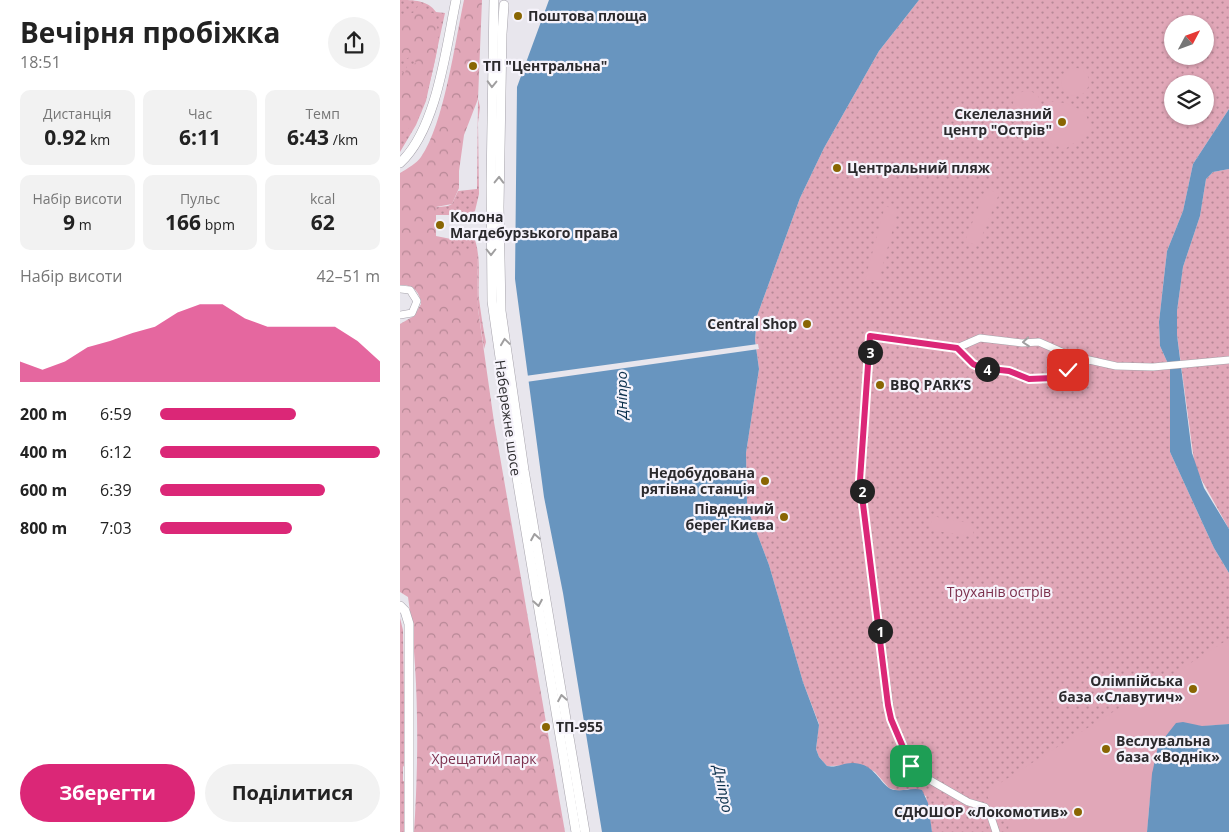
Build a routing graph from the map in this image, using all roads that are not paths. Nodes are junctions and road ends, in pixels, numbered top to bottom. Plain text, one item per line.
1 (456, 0) edge
2 (494, 0) edge
3 (504, 5) dead end
4 (400, 164) edge
5 (400, 289) edge
6 (400, 315) edge
7 (957, 348) junction
8 (1229, 360) edge
9 (1088, 361) junction
10 (400, 606) edge
11 (409, 832) edge
12 (576, 832) edge
13 (585, 832) edge
14 (996, 832) edge

1 - 4 main road
2 -> 12 main road, Набережне шосе
13 -> 3 main road, Набережне шосе
5 - 6 street
9 -> 7 street
7 - 9 street
7 - 14 street
8 - 9 street
10 - 11 main road

